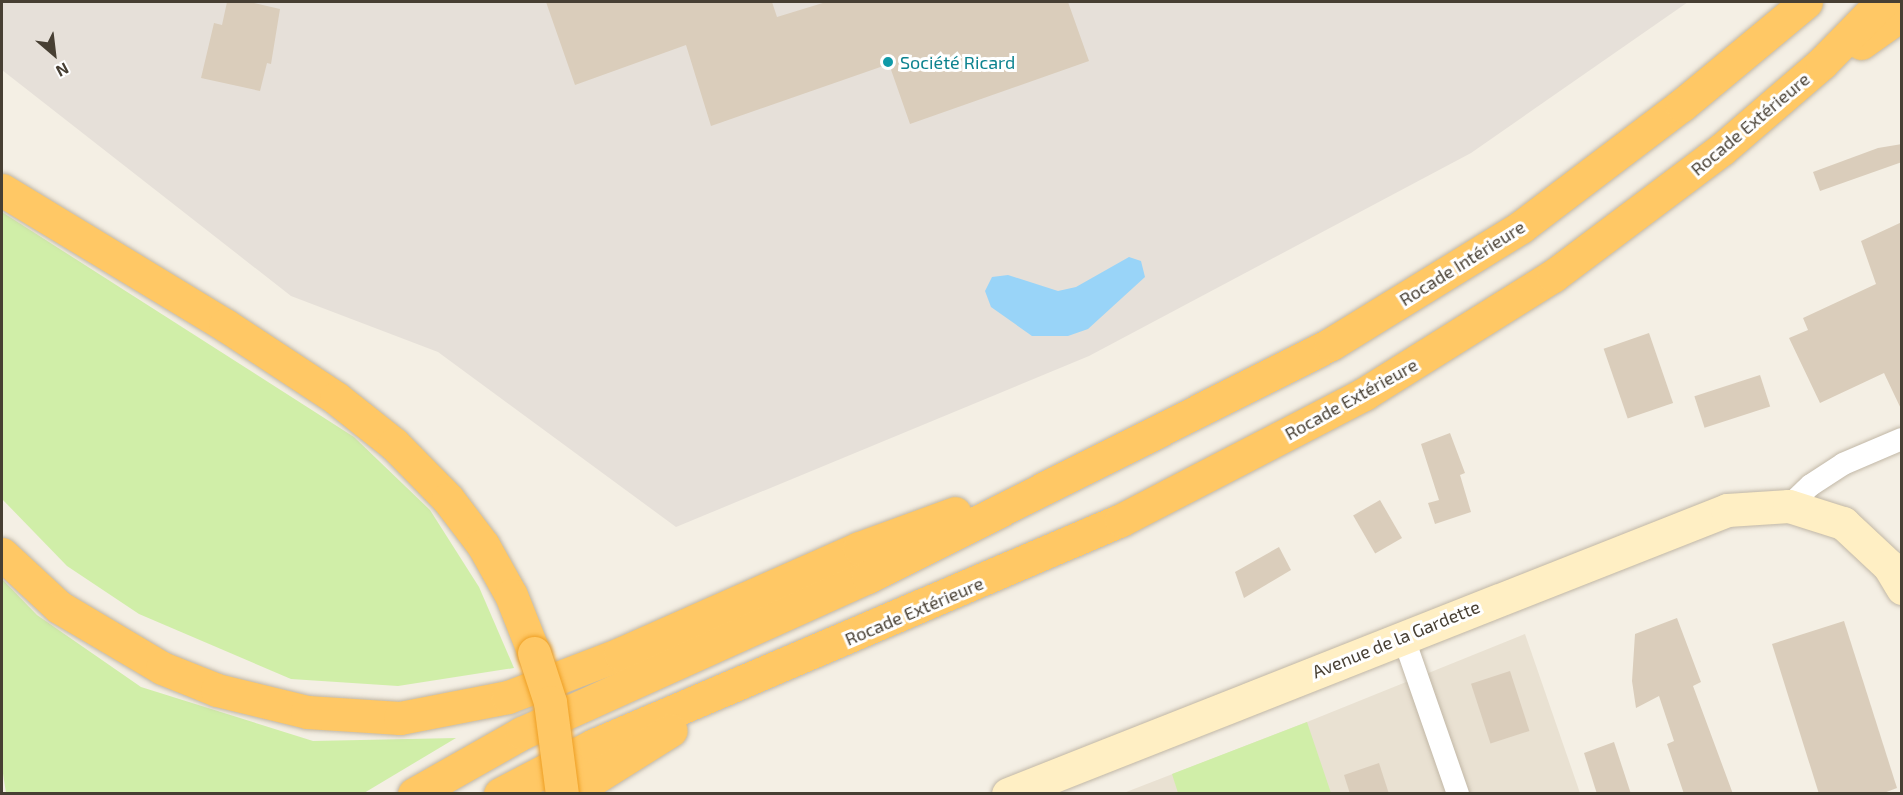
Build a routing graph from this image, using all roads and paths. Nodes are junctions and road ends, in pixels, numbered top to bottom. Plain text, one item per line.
1 (1795, 8) edge
2 (1890, 10) edge
3 (2, 190) edge
4 (1902, 439) edge
5 (1081, 467) junction
6 (1789, 506) junction
7 (2, 554) edge
8 (1902, 588) edge
9 (1403, 636) junction
10 (748, 681) junction
11 (414, 794) edge
12 (500, 794) edge
13 (562, 794) edge
14 (570, 794) edge
15 (1008, 794) edge
16 (1458, 794) edge

1 - 5 highway, Rocade Intérieure
2 - 10 highway, Rocade Extérieure
3 - 13 highway, bridge
4 - 6 street
5 - 7 highway
5 - 11 highway
6 - 8 main road, Avenue de la Gardette
6 - 9 main road, Avenue de la Gardette
9 - 15 main road, Avenue de la Gardette
9 - 16 street
10 - 12 highway
10 - 14 highway

